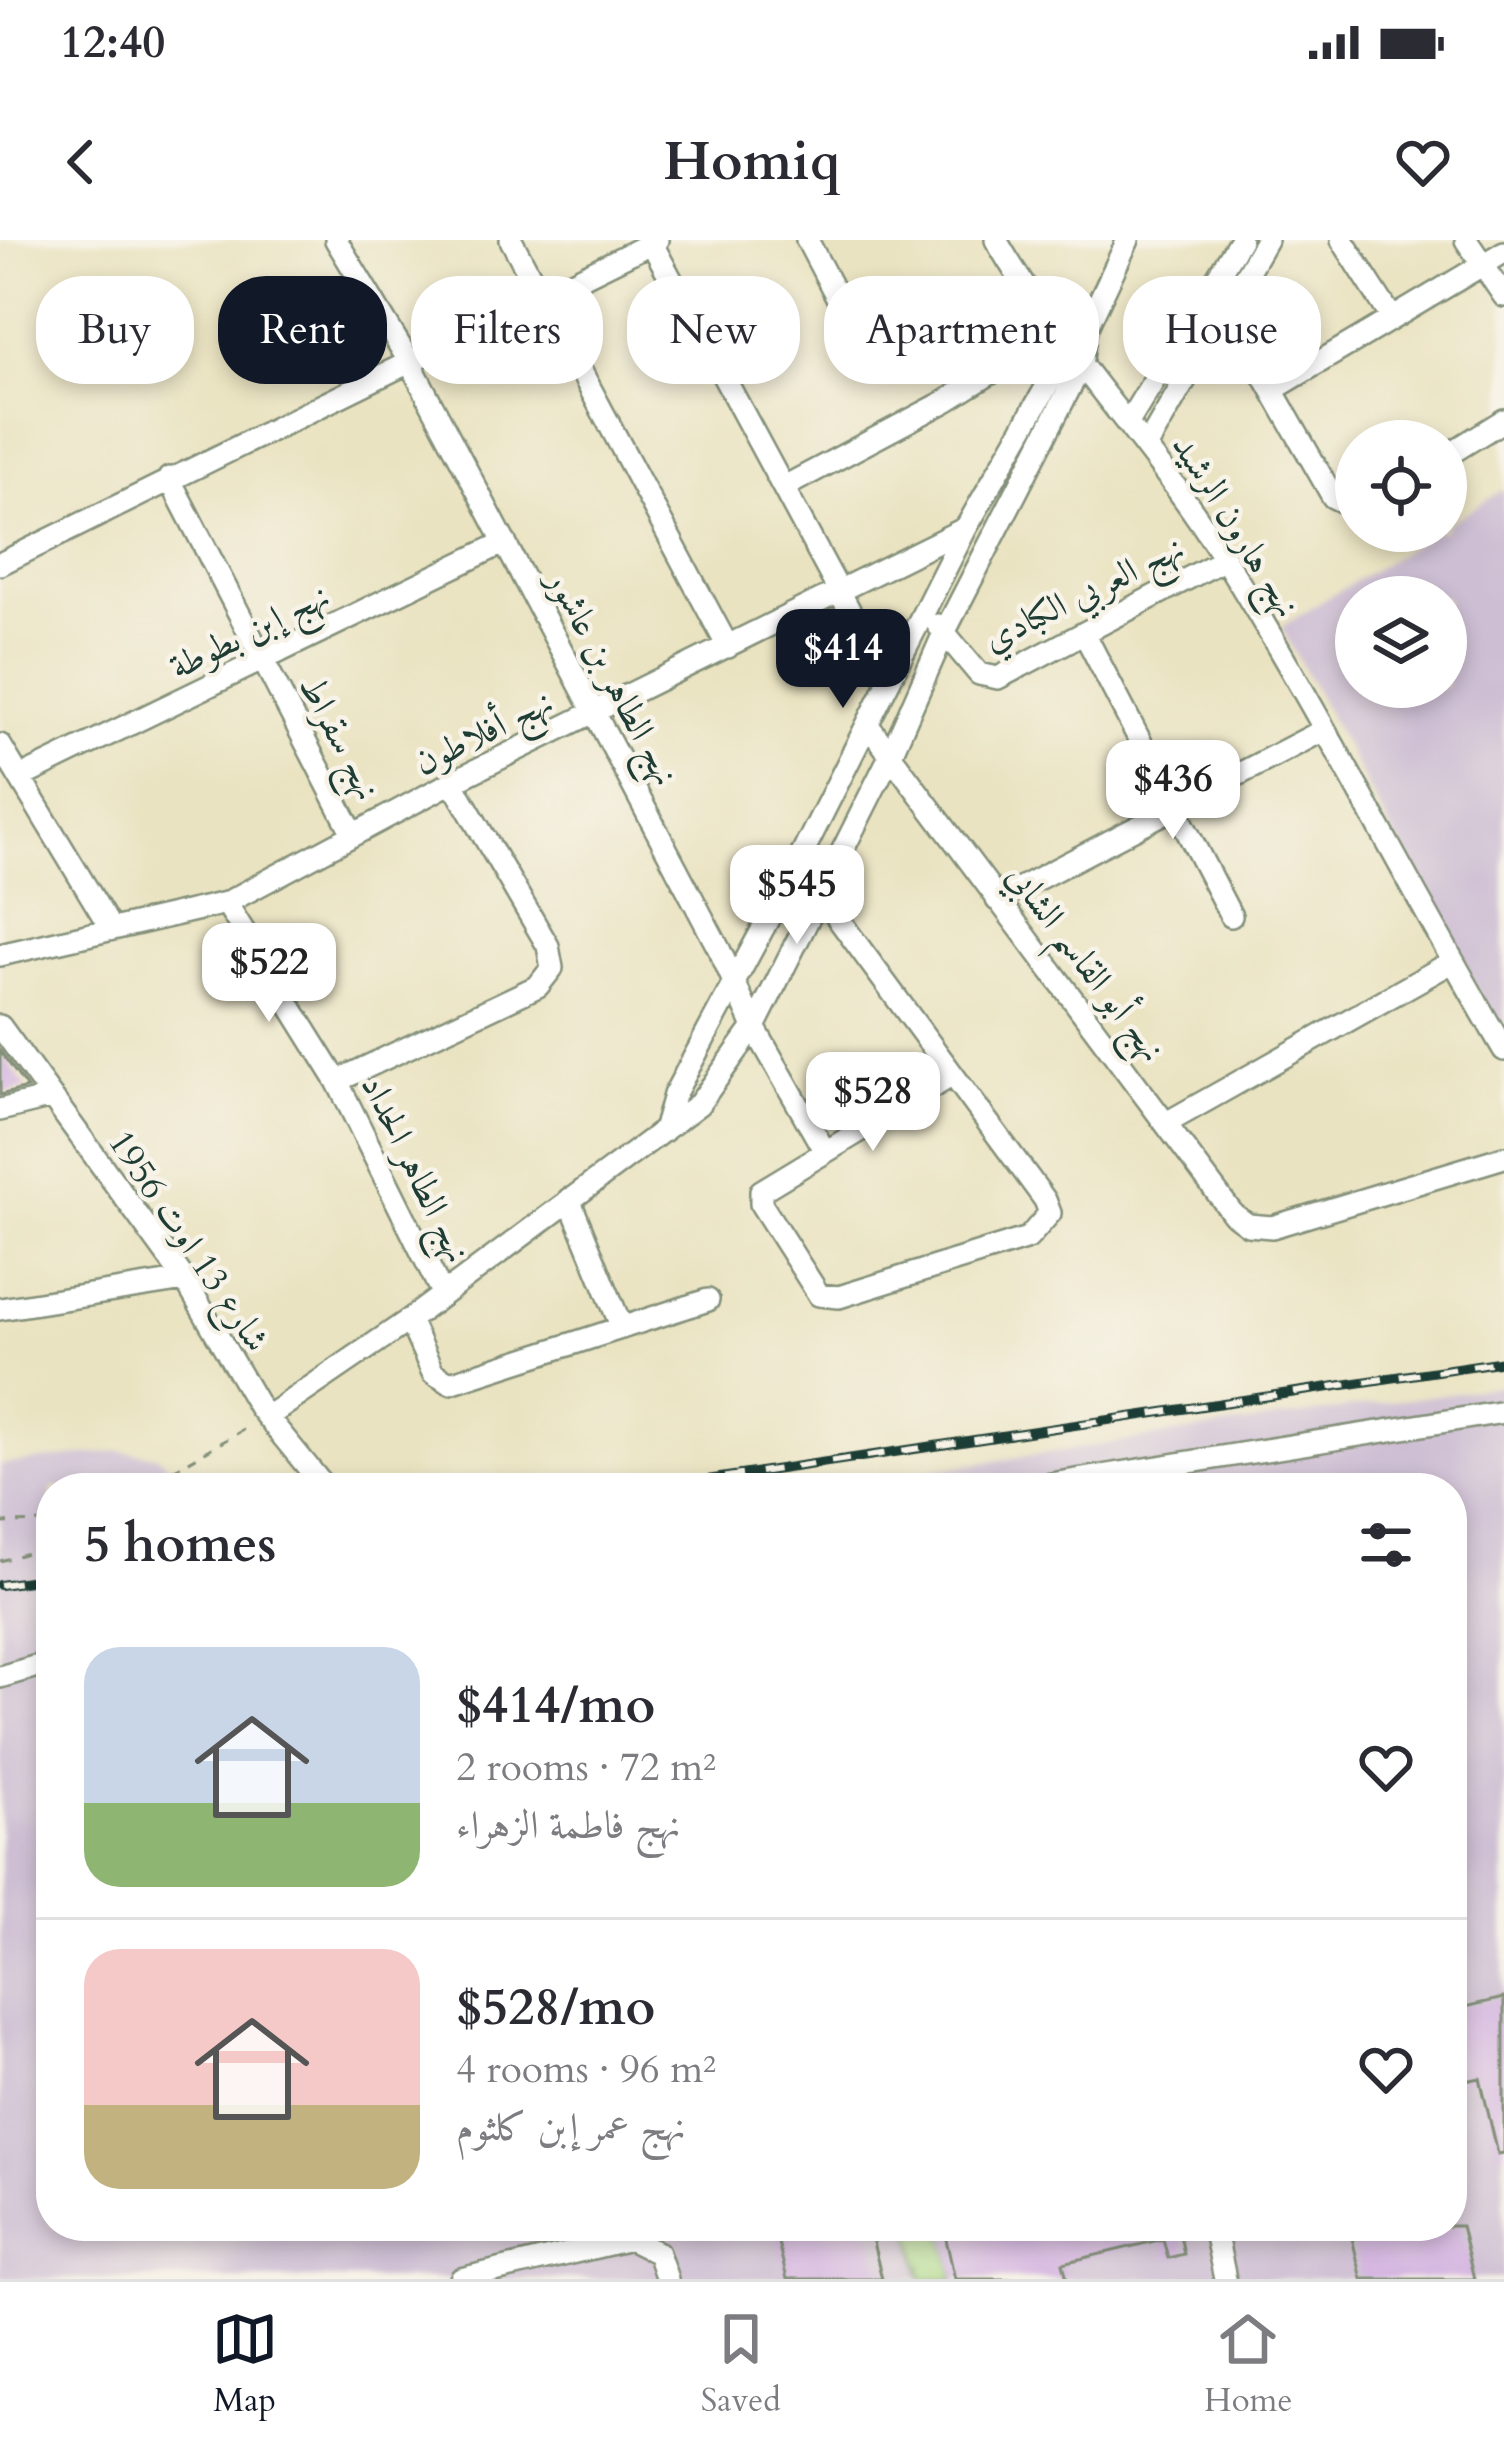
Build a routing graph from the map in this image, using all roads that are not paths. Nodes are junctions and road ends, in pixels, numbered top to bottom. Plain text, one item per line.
1 (336, 240) edge
2 (511, 240) edge
3 (807, 240) edge
4 (996, 240) edge
5 (1128, 240) edge
6 (1240, 240) edge
7 (1266, 240) edge
8 (1342, 240) edge
9 (1466, 240) edge
10 (653, 241) edge
11 (1504, 252) edge
12 (1483, 265) junction
13 (530, 276) edge
14 (586, 276) edge
15 (826, 276) edge
16 (1019, 276) edge
17 (1216, 276) edge
18 (1244, 276) edge
19 (1504, 296) edge
20 (1099, 301) edge
21 (1392, 318) junction
22 (410, 361) junction
23 (587, 384) edge
24 (978, 384) edge
25 (1039, 384) edge
26 (1072, 384) edge
27 (1097, 384) edge
28 (1152, 384) edge
29 (1181, 384) edge
30 (1271, 384) edge
31 (1274, 389) junction
32 (1504, 420) edge
33 (1130, 421) junction
34 (1467, 443) edge
35 (1148, 444) junction
36 (169, 478) junction
37 (784, 487) junction
38 (1335, 498) edge
39 (966, 528) junction
40 (505, 542) junction
41 (1225, 559) junction
42 (0, 564) edge
43 (838, 592) junction
44 (926, 610) junction
45 (944, 633) junction
46 (1084, 633) junction
47 (728, 647) junction
48 (265, 660) junction
49 (889, 682) junction
50 (596, 713) junction
51 (868, 725) junction
52 (1322, 731) junction
53 (0, 745) edge
54 (891, 754) junction
55 (21, 777) junction
56 (452, 782) junction
57 (1173, 810) junction
58 (353, 834) junction
59 (791, 876) junction
60 (820, 894) junction
61 (998, 900) junction
62 (226, 903) junction
63 (777, 904) junction
64 (1231, 916) dead end
65 (834, 920) junction
66 (807, 921) junction
67 (110, 927) junction
68 (0, 955) edge
69 (1453, 962) junction
70 (734, 987) junction
71 (0, 1027) edge
72 (754, 1028) junction
73 (1504, 1050) edge
74 (951, 1076) junction
75 (337, 1081) junction
76 (52, 1096) junction
77 (0, 1110) edge
78 (1168, 1122) junction
79 (664, 1131) junction
80 (824, 1150) junction
81 (1504, 1157) edge
82 (569, 1198) junction
83 (185, 1280) junction
84 (442, 1293) junction
85 (708, 1300) dead end
86 (0, 1309) edge
87 (409, 1320) junction
88 (622, 1328) junction
89 (1504, 1412) edge
90 (270, 1415) junction
91 (314, 1473) edge
92 (1132, 1473) edge
93 (36, 1667) edge
94 (0, 1677) edge
95 (626, 2241) edge
96 (632, 2241) edge
97 (1217, 2241) edge
98 (460, 2279) edge
99 (668, 2279) edge
100 (1225, 2279) edge

1 - 22 street, نهج الطاهر بن عاشور
2 - 13 street
3 - 15 street
4 - 16 street, نهج هارون الرشيد
5 - 20 street
6 - 17 street
7 - 18 street
8 - 21 street
9 - 12 street
10 - 14 street
10 - 37 street
11 - 12 street
12 - 19 street
12 - 21 street
21 - 31 street
22 - 36 street
22 - 40 street, نهج الطاهر بن عاشور
23 - 47 street
24 - 37 street
25 - 39 street
26 - 45 street
27 - 33 street, نهج هارون الرشيد
28 - 33 street
29 - 35 street
30 - 31 street
31 - 38 street
32 - 34 street
33 - 35 street, نهج هارون الرشيد
35 - 41 street, نهج هارون الرشيد
36 - 42 street
36 - 48 street, نهج سقراط
37 - 43 street
39 - 43 street, نهج أفلاطون
39 - 44 street
40 - 48 street, نهج إبن بطوطة
40 - 50 street, نهج الطاهر بن عاشور
41 - 46 street, نهج العربي الكبادي
41 - 52 street, نهج هارون الرشيد
43 - 47 street, نهج أفلاطون
43 - 49 street
44 - 45 street, نهج العربي الكبادي
44 - 49 street
45 - 46 street, نهج العربي الكبادي
45 - 54 street
46 - 57 street
47 - 50 street, نهج أفلاطون
48 - 55 street, نهج إبن بطوطة
48 - 58 street, نهج سقراط
49 - 51 street
50 - 56 street, نهج أفلاطون
50 - 70 street, نهج الطاهر بن عاشور
51 - 54 street, نهج أبو القاسم الشابي
51 - 59 street
52 - 57 street
52 - 69 street, نهج هارون الرشيد
53 - 55 street
54 - 60 street
54 - 61 street, نهج أبو القاسم الشابي
55 - 67 street
56 - 58 street, نهج أفلاطون
56 - 75 street
57 - 61 street
57 - 64 street
58 - 62 street, نهج أفلاطون
59 - 60 street
59 - 63 street
60 - 65 street
60 - 66 street
61 - 78 street, نهج أبو القاسم الشابي
62 - 67 street
62 - 75 street, نهج الطاهر الحداد
63 - 66 street
63 - 70 street
65 - 66 street
65 - 74 street
66 - 72 street
67 - 68 street
69 - 73 street, نهج هارون الرشيد
69 - 78 street
70 - 72 street, نهج الطاهر بن عاشور
70 - 79 street
71 - 76 street, شارع 13 اوت 1956
72 - 79 street
72 - 80 street, نهج الطاهر بن عاشور
74 - 80 street
74 - 80 street
75 - 84 street, نهج الطاهر الحداد
76 - 77 street
76 - 83 street, شارع 13 اوت 1956
78 - 81 street, نهج أبو القاسم الشابي
79 - 82 street
82 - 84 street
82 - 88 street
83 - 86 street
83 - 90 street, شارع 13 اوت 1956
84 - 87 street
85 - 88 street
87 - 88 street
87 - 90 street
89 - 92 street
90 - 91 street, شارع 13 اوت 1956
93 - 94 street
95 - 98 street
96 - 99 street
97 - 100 street

